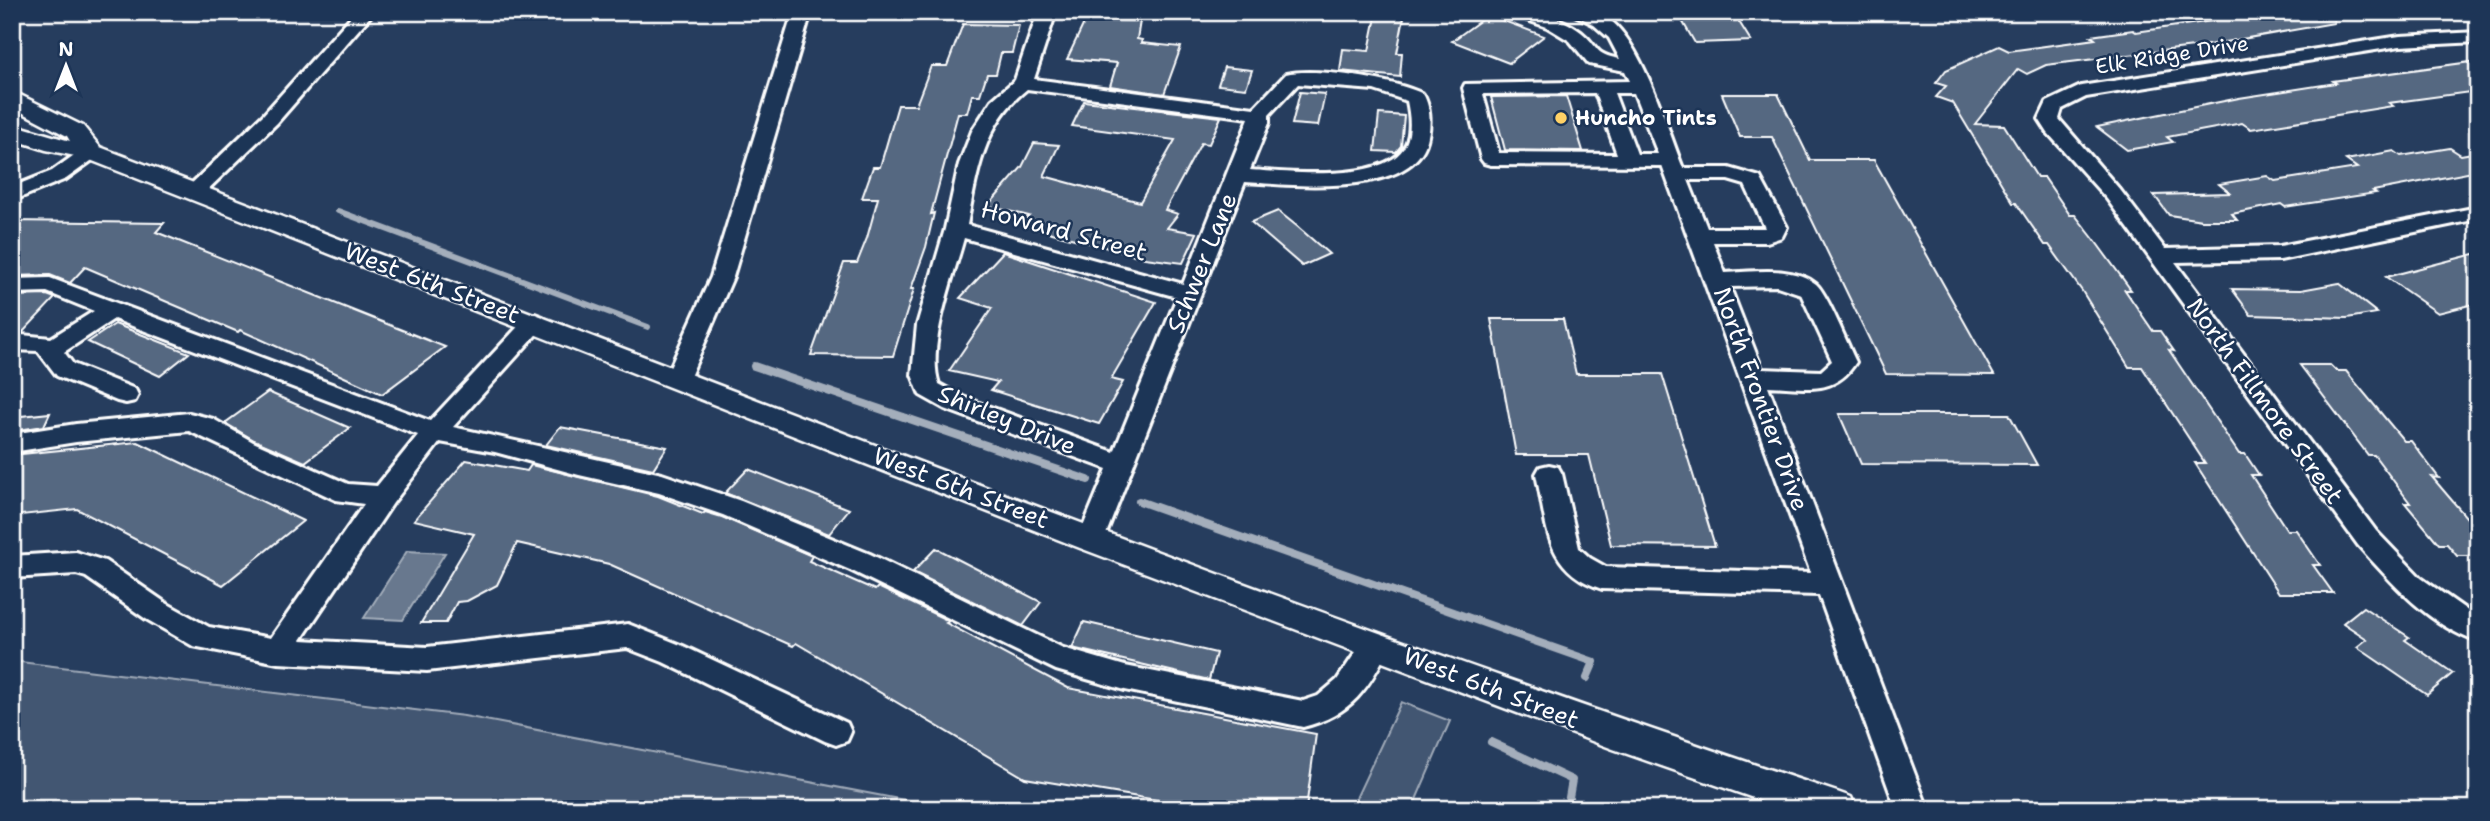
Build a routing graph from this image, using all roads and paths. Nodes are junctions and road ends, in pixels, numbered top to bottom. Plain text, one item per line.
1 (365, 12) edge
2 (802, 12) edge
3 (1047, 12) edge
4 (1522, 12) edge
5 (1578, 12) edge
6 (2478, 37) edge
7 (1637, 77) junction
8 (1023, 83) junction
9 (1602, 87) junction
10 (12, 98) edge
11 (1259, 114) junction
12 (12, 131) edge
13 (2073, 150) joint
14 (91, 152) junction
15 (1629, 160) junction
16 (1673, 167) junction
17 (1237, 176) junction
18 (12, 181) edge
19 (194, 192) junction
20 (12, 195) edge
21 (2478, 213) edge
22 (956, 229) junction
23 (1699, 235) junction
24 (2158, 256) junction
25 (1717, 280) junction
26 (12, 286) edge
27 (1189, 293) junction
28 (113, 310) junction
29 (536, 322) junction
30 (12, 342) edge
31 (50, 349) junction
32 (1753, 377) junction
33 (677, 379) junction
34 (126, 395) dead end
35 (434, 432) junction
36 (12, 443) edge
37 (1121, 464) junction
38 (1549, 474) dead end
39 (384, 496) junction
40 (1091, 539) junction
41 (12, 567) edge
42 (1829, 583) junction
43 (2478, 630) edge
44 (1377, 645) junction
45 (278, 651) junction
46 (836, 732) dead end
47 (1837, 809) edge
48 (1912, 809) edge

1 - 19 street
2 - 33 street
3 - 8 street, Howard Street
4 - 7 street
5 - 7 street, North Frontier Drive
6 - 13 street, Elk Ridge Drive
7 - 9 street
7 - 16 street, North Frontier Drive
8 - 11 street
8 - 22 street, Howard Street
9 - 15 street
9 - 15 street
10 - 14 main road, West 6th Street
11 - 17 street
11 - 17 street, Schwer Lane
12 - 14 main road, West 6th Street
13 - 24 street, North Fillmore Street
14 - 18 street
14 - 19 main road, West 6th Street
14 - 20 street
15 - 16 street
16 - 23 street, North Frontier Drive
16 - 23 street
17 - 27 street, Schwer Lane
19 - 29 main road, West 6th Street
21 - 24 street
22 - 27 street, Howard Street
22 - 37 street, Shirley Drive
23 - 25 street, North Frontier Drive
24 - 43 street, North Fillmore Street
25 - 32 street, North Frontier Drive
25 - 32 street
26 - 28 street
27 - 37 street, Schwer Lane
28 - 31 street
28 - 35 street
29 - 33 main road, West 6th Street
29 - 35 street
30 - 31 street
31 - 34 street
32 - 42 street, North Frontier Drive
33 - 40 main road, West 6th Street
35 - 39 street
35 - 44 street
36 - 39 street
37 - 40 street, Schwer Lane
38 - 42 street
39 - 45 street
40 - 44 main road, West 6th Street
41 - 45 street
42 - 48 street, North Frontier Drive
44 - 47 main road, West 6th Street
45 - 46 street

